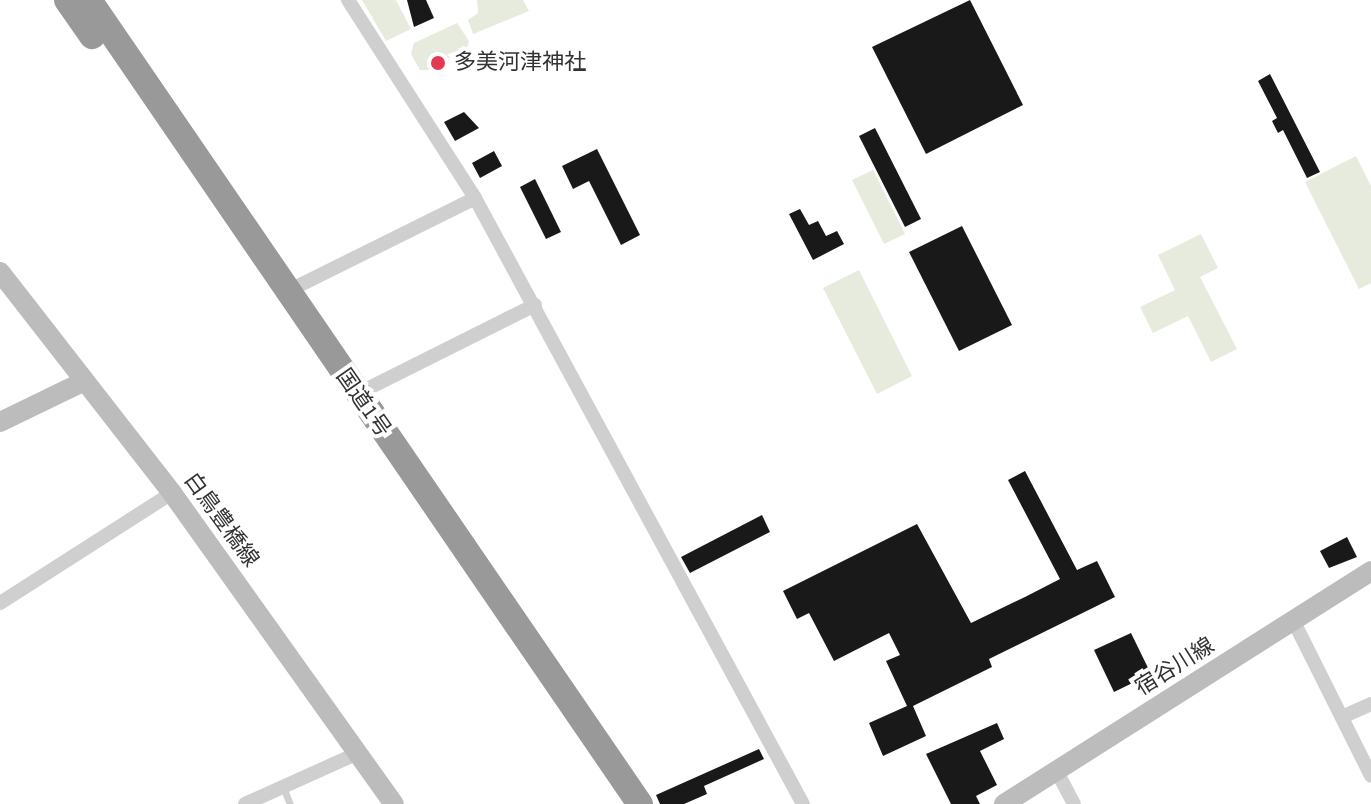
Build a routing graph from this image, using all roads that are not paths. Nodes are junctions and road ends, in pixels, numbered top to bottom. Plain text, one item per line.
1 (67, 0) edge
2 (89, 0) edge
3 (348, 0) edge
4 (475, 198) junction
5 (0, 272) edge
6 (286, 292) junction
7 (535, 305) junction
8 (85, 381) junction
9 (357, 394) junction
10 (0, 422) edge
11 (172, 493) junction
12 (1371, 571) edge
13 (0, 603) edge
14 (1293, 620) junction
15 (1371, 704) edge
16 (1342, 717) junction
17 (360, 752) junction
18 (1056, 770) junction
19 (1371, 776) edge
20 (283, 787) junction
21 (245, 804) edge
22 (290, 804) edge
23 (394, 804) edge
24 (618, 804) edge
25 (640, 804) edge
26 (803, 804) edge
27 (1004, 804) edge
28 (1074, 804) edge

1 - 24 highway, 国道1号
2 - 6 highway, 国道1号
3 - 4 street
4 - 6 street
4 - 7 street
5 - 8 main road, 白鳥豊橋線
6 - 9 highway, 国道1号
7 - 9 street
7 - 26 street
8 - 10 main road
8 - 11 main road, 白鳥豊橋線
9 - 25 highway, 国道1号
11 - 13 street
11 - 17 main road, 白鳥豊橋線
12 - 14 main road, 宿谷川線
14 - 16 street
14 - 18 main road, 宿谷川線
15 - 16 street
16 - 19 street
17 - 20 street
17 - 23 main road, 白鳥豊橋線
18 - 27 main road, 宿谷川線
18 - 28 street
20 - 21 street
20 - 22 lane

